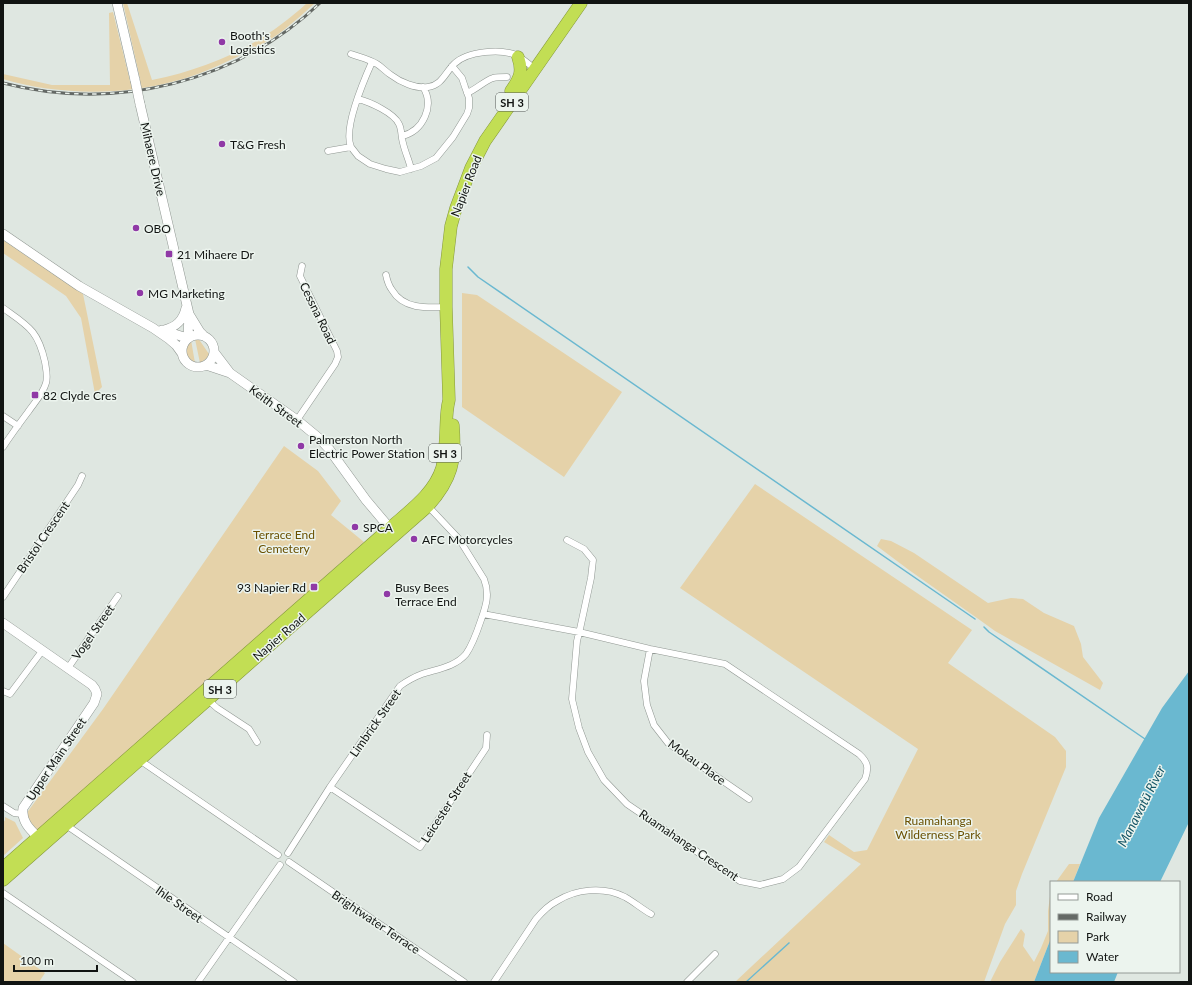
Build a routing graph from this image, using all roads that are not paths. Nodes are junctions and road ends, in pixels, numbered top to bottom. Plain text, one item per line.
1 (117, 3) edge
2 (581, 3) edge
3 (351, 54) dead end
4 (518, 56) junction
5 (372, 62) junction
6 (452, 66) junction
7 (535, 68) junction
8 (507, 77) dead end
9 (423, 87) junction
10 (467, 93) junction
11 (358, 99) junction
12 (402, 136) junction
13 (485, 142) junction
14 (351, 146) junction
15 (328, 151) dead end
16 (411, 169) junction
17 (3, 234) edge
18 (302, 266) dead end
19 (386, 275) dead end
20 (187, 305) junction
21 (446, 307) junction
22 (3, 308) edge
23 (189, 314) junction
24 (153, 328) junction
25 (164, 330) junction
26 (203, 335) junction
27 (188, 338) junction
28 (181, 352) junction
29 (214, 352) junction
30 (206, 365) junction
31 (230, 373) junction
32 (3, 416) edge
33 (297, 420) junction
34 (18, 426) junction
35 (3, 448) edge
36 (82, 476) dead end
37 (425, 503) junction
38 (393, 531) junction
39 (567, 540) dead end
40 (118, 596) dead end
41 (3, 597) edge
42 (483, 614) junction
43 (3, 623) edge
44 (579, 632) junction
45 (650, 649) junction
46 (42, 651) junction
47 (252, 655) junction
48 (68, 668) junction
49 (3, 691) edge
50 (98, 694) joint
51 (208, 700) junction
52 (487, 735) dead end
53 (257, 742) dead end
54 (136, 757) junction
55 (330, 787) junction
56 (748, 799) dead end
57 (3, 806) edge
58 (22, 814) junction
59 (66, 825) junction
60 (41, 840) junction
61 (288, 853) junction
62 (278, 855) junction
63 (289, 862) junction
64 (280, 865) junction
65 (3, 868) edge
66 (3, 880) edge
67 (3, 893) edge
68 (651, 914) dead end
69 (229, 938) junction
70 (715, 954) dead end
71 (133, 982) edge
72 (198, 982) edge
73 (294, 982) edge
74 (464, 982) edge
75 (494, 982) edge
76 (687, 982) edge

1 - 20 main road, Mihaere Drive, bridge
2 - 7 highway, Napier Road / SH 3
3 - 5 street
4 - 6 street
4 - 7 street
4 - 13 highway
5 - 9 street
5 - 11 street
6 - 9 street
6 - 10 street
7 - 13 highway, Napier Road / SH 3
8 - 10 street
9 - 12 street
10 - 16 street
11 - 12 street
11 - 14 street
12 - 16 street
13 - 21 highway, Napier Road / SH 3
14 - 15 street
14 - 16 street
17 - 24 main road
18 - 33 street, Cessna Road
19 - 21 street
20 - 23 main road, Mihaere Drive
20 - 25 main road
21 - 37 highway, Napier Road / SH 3
22 - 34 street
23 - 26 main road, Mihaere Drive
23 - 27 main road, Mihaere Drive
24 - 25 main road
24 - 28 main road
25 - 27 main road
26 - 27 main road
26 - 29 main road
27 - 28 main road
28 - 30 main road
29 - 30 main road
29 - 31 main road, Keith Street
30 - 31 main road, Keith Street
31 - 33 main road, Keith Street
32 - 34 street
33 - 38 main road, Keith Street
34 - 35 street
36 - 41 street, Bristol Crescent
37 - 38 highway, Napier Road / SH 3
37 - 42 street, Limbrick Street
38 - 47 highway, Napier Road / SH 3
39 - 44 street
40 - 48 street, Vogel Street
42 - 44 street, Ruamahanga Crescent
42 - 55 street, Limbrick Street
43 - 46 main road, Vogel Street
44 - 45 street, Ruamahanga Crescent
44 - 45 street, Ruamahanga Crescent
45 - 56 street, Mokau Place
46 - 48 main road, Vogel Street
46 - 49 street
47 - 51 highway, Napier Road / SH 3
47 - 54 highway, Napier Road / SH 3
48 - 50 main road, Vogel Street
50 - 58 main road, Upper Main Street
51 - 53 street
51 - 54 highway, Napier Road / SH 3
52 - 55 street, Leicester Street
54 - 59 highway, Napier Road / SH 3
54 - 60 highway, Napier Road / SH 3
54 - 62 street
55 - 61 street, Limbrick Street
57 - 58 street
58 - 60 main road, Upper Main Street
59 - 60 highway, Napier Road / SH 3
59 - 69 street, Ihle Street
60 - 65 highway, SH 3
60 - 66 highway, SH 3
61 - 62 street
61 - 63 street
62 - 64 street
63 - 64 street
63 - 74 street, Brightwater Terrace
64 - 69 street
67 - 71 street
68 - 75 street
69 - 72 street
69 - 73 street, Ihle Street
70 - 76 street

